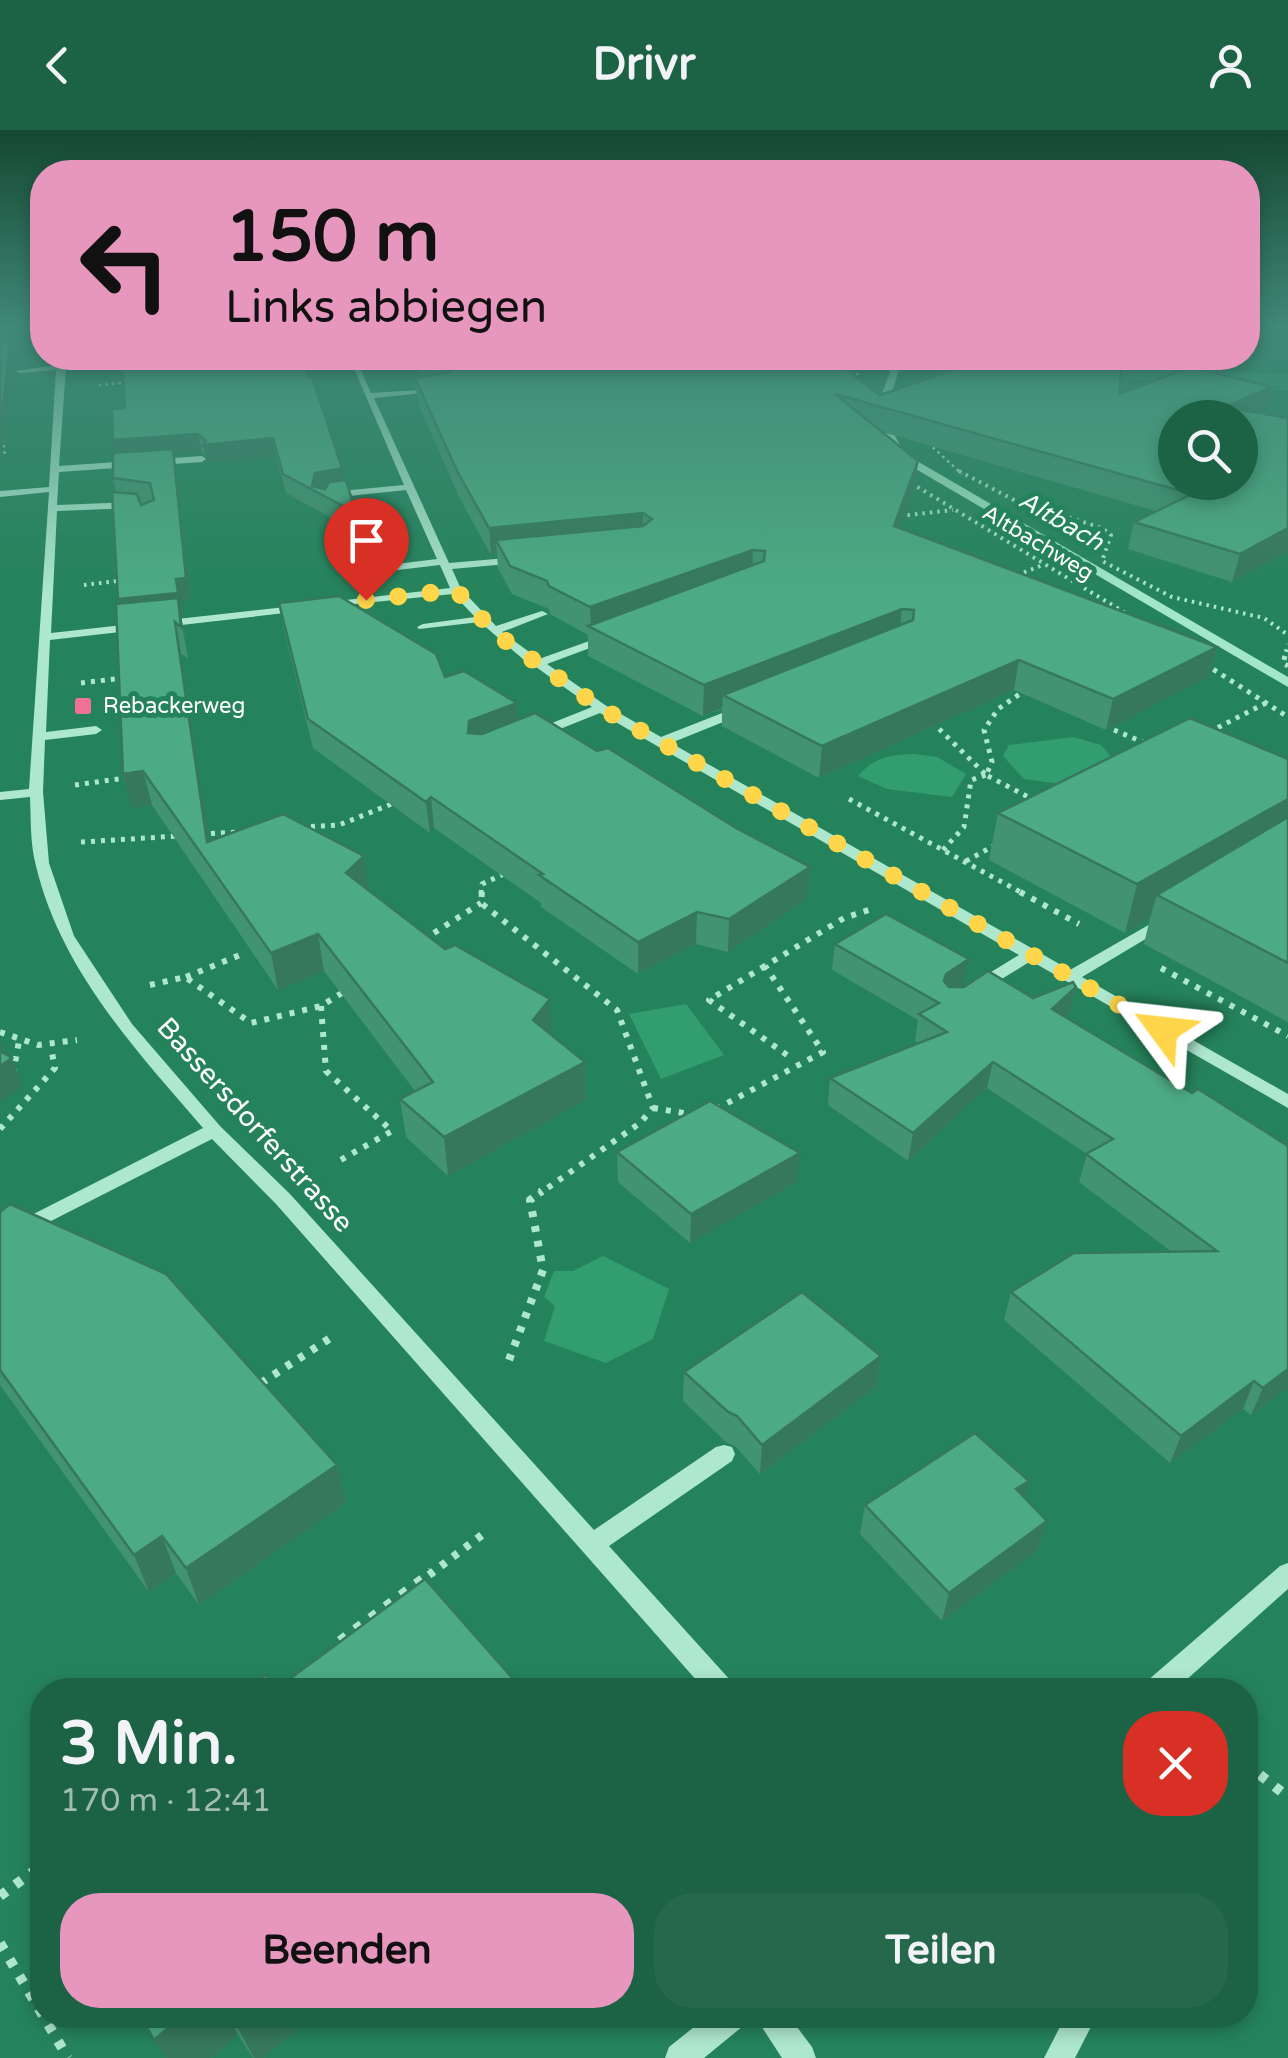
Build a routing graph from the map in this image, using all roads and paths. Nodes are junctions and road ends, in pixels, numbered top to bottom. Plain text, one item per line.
1 (58, 417) edge
2 (378, 417) edge
3 (2, 430) edge
4 (924, 438) edge
5 (182, 447) edge
6 (4, 456) dead end
7 (202, 459) edge
8 (56, 465) junction
9 (911, 482) edge
10 (409, 488) junction
11 (55, 490) junction
12 (0, 494) edge
13 (323, 503) edge
14 (54, 508) junction
15 (150, 508) edge
16 (954, 510) junction
17 (900, 516) edge
18 (524, 559) edge
19 (442, 564) junction
20 (1042, 565) junction
21 (346, 566) dead end
22 (1009, 578) edge
23 (117, 582) edge
24 (88, 584) dead end
25 (456, 590) junction
26 (155, 605) edge
27 (542, 614) edge
28 (481, 618) junction
29 (1138, 621) edge
30 (156, 625) junction
31 (423, 627) dead end
32 (494, 631) junction
33 (621, 633) edge
34 (1288, 635) edge
35 (46, 638) junction
36 (1288, 644) edge
37 (1202, 662) edge
38 (535, 664) junction
39 (1288, 666) edge
40 (123, 678) edge
41 (75, 683) dead end
42 (1008, 684) edge
43 (1036, 685) edge
44 (1024, 691) junction
45 (761, 702) edge
46 (1266, 703) junction
47 (601, 708) junction
48 (1288, 717) edge
49 (932, 722) edge
50 (96, 730) dead end
51 (1114, 730) edge
52 (1202, 736) edge
53 (40, 737) junction
54 (528, 737) edge
55 (660, 742) junction
56 (1156, 747) edge
57 (986, 775) junction
58 (126, 778) edge
59 (74, 785) dead end
60 (36, 792) junction
61 (0, 796) edge
62 (842, 796) dead end
63 (394, 803) edge
64 (1043, 804) edge
65 (299, 828) edge
66 (239, 832) edge
67 (199, 834) edge
68 (179, 836) edge
69 (1011, 837) edge
70 (80, 842) dead end
71 (944, 850) junction
72 (965, 862) junction
73 (515, 868) edge
74 (480, 903) junction
75 (882, 904) dead end
76 (1186, 908) edge
77 (417, 944) edge
78 (1122, 948) junction
79 (1030, 954) junction
80 (240, 955) edge
81 (765, 966) junction
82 (1070, 977) junction
83 (185, 978) junction
84 (150, 985) dead end
85 (353, 985) edge
86 (966, 994) edge
87 (321, 1006) junction
88 (0, 1032) edge
89 (1288, 1036) edge
90 (76, 1040) dead end
91 (19, 1041) junction
92 (51, 1048) junction
93 (787, 1055) dead end
94 (10, 1076) edge
95 (1288, 1102) edge
96 (652, 1108) junction
97 (0, 1129) edge
98 (214, 1130) junction
99 (337, 1162) dead end
100 (0, 1240) edge
101 (332, 1337) dead end
102 (509, 1360) dead end
103 (261, 1383) edge
104 (724, 1454) dead end
105 (482, 1535) dead end
106 (593, 1544) junction
107 (1288, 1574) edge
108 (323, 1654) edge
109 (711, 1678) edge
110 (1170, 1678) edge
111 (1258, 1773) edge
112 (1288, 1796) edge
113 (30, 1873) edge
114 (0, 1896) edge
115 (0, 1943) edge
116 (30, 1994) edge
117 (50, 2028) edge
118 (716, 2028) edge
119 (779, 2028) edge
120 (1076, 2028) edge
121 (1061, 2057) edge
122 (68, 2058) edge
123 (680, 2058) edge
124 (801, 2058) edge

1 - 8 street, Bassersdorferstrasse
2 - 10 street
3 - 6 path
4 - 34 path
5 - 8 street
7 - 8 street
8 - 11 street, Bassersdorferstrasse
9 - 16 path, Altbachweg
10 - 13 street
10 - 19 street
11 - 12 street
11 - 14 street, Bassersdorferstrasse
14 - 15 street
14 - 35 street, Bassersdorferstrasse
16 - 17 path
16 - 20 path, Altbachweg
18 - 19 street
19 - 21 street
19 - 25 street
20 - 22 path
20 - 29 path, Altbachweg
23 - 24 path
25 - 28 street
25 - 30 street
26 - 30 street
27 - 32 street
28 - 31 street
28 - 32 street
30 - 35 street
32 - 38 street
33 - 38 street
35 - 53 street, Bassersdorferstrasse
36 - 39 path
37 - 46 path
38 - 47 street
40 - 41 path
42 - 44 path
43 - 44 path
44 - 57 path
45 - 55 street
46 - 48 path
46 - 52 path
47 - 54 street
47 - 55 street
49 - 57 path
50 - 53 street
51 - 56 path
53 - 60 street, Bassersdorferstrasse
55 - 79 street
57 - 64 path
57 - 71 path
58 - 59 path
60 - 61 street
60 - 98 street, Bassersdorferstrasse
62 - 71 path
63 - 65 path
66 - 67 path
68 - 70 path
69 - 72 path
71 - 72 path
72 - 78 path
73 - 74 path
74 - 77 path
74 - 96 path
75 - 81 path
76 - 78 street
78 - 82 street
78 - 89 path
79 - 82 street
79 - 86 street
80 - 83 path
81 - 93 path
81 - 96 path
82 - 95 street
83 - 84 path
83 - 87 path
85 - 87 path
87 - 99 path
88 - 91 path
90 - 92 path
91 - 92 path
91 - 94 path
92 - 97 path
96 - 102 path
98 - 100 street
98 - 106 street, Bassersdorferstrasse
101 - 103 path
104 - 106 street
105 - 108 path
106 - 109 street, Bassersdorferstrasse
107 - 110 street
111 - 112 path
113 - 114 path
115 - 116 path
117 - 122 path
118 - 123 street
119 - 124 street
120 - 121 street

